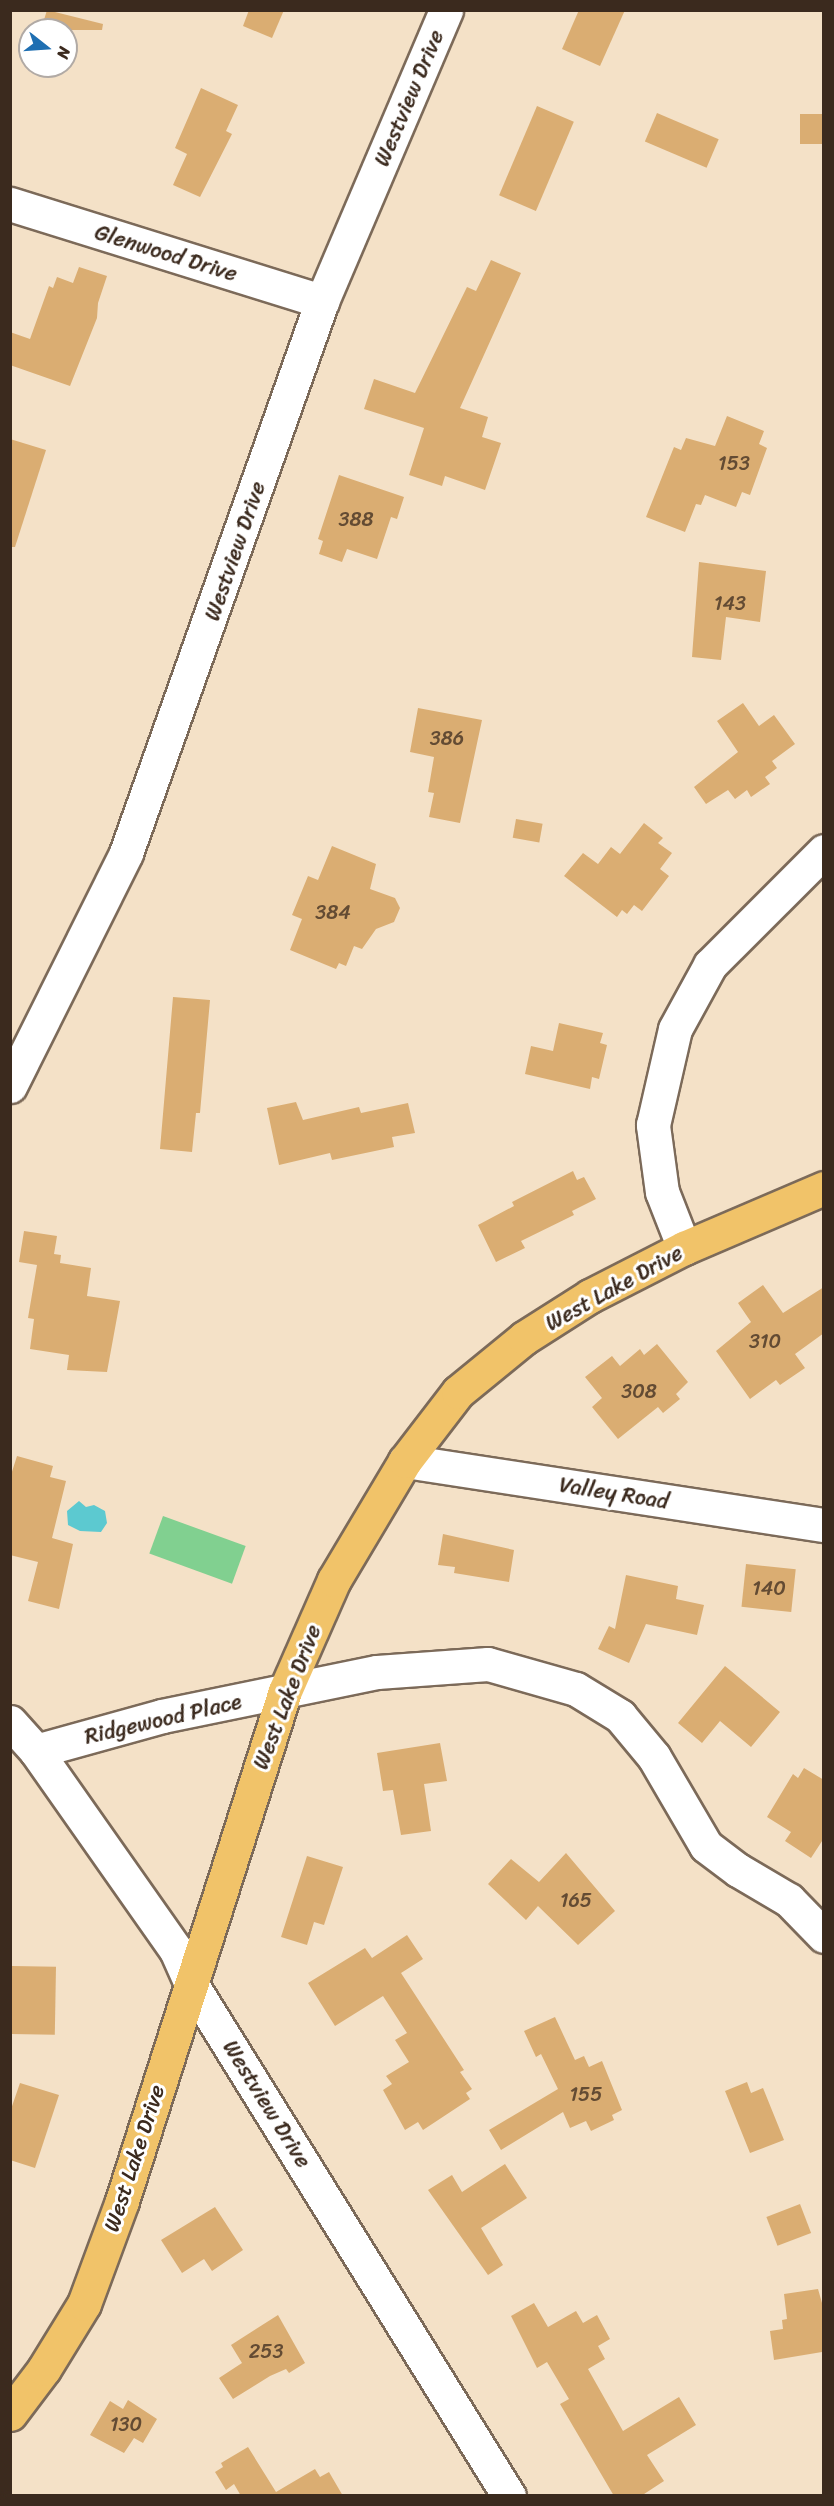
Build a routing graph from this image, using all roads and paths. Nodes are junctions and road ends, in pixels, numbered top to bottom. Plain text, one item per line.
1 (446, 10) edge
2 (10, 204) edge
3 (322, 301) junction
4 (824, 851) edge
5 (10, 1086) edge
6 (824, 1188) edge
7 (684, 1248) junction
8 (405, 1461) junction
9 (824, 1525) edge
10 (285, 1691) junction
11 (10, 1722) edge
12 (36, 1751) junction
13 (824, 1936) edge
14 (190, 1982) junction
15 (10, 2414) edge
16 (509, 2496) edge

1 - 3 street, Westview Drive
2 - 3 street, Glenwood Drive
3 - 5 street, Westview Drive
4 - 7 street
6 - 7 main road, West Lake Drive
7 - 8 main road, West Lake Drive
8 - 9 street, Valley Road
8 - 10 main road, West Lake Drive
10 - 12 street, Ridgewood Place
10 - 13 street, Ridgewood Place
10 - 14 main road, West Lake Drive
11 - 12 street, Westview Drive
12 - 14 street, Westview Drive
14 - 15 main road, West Lake Drive
14 - 16 street, Westview Drive

